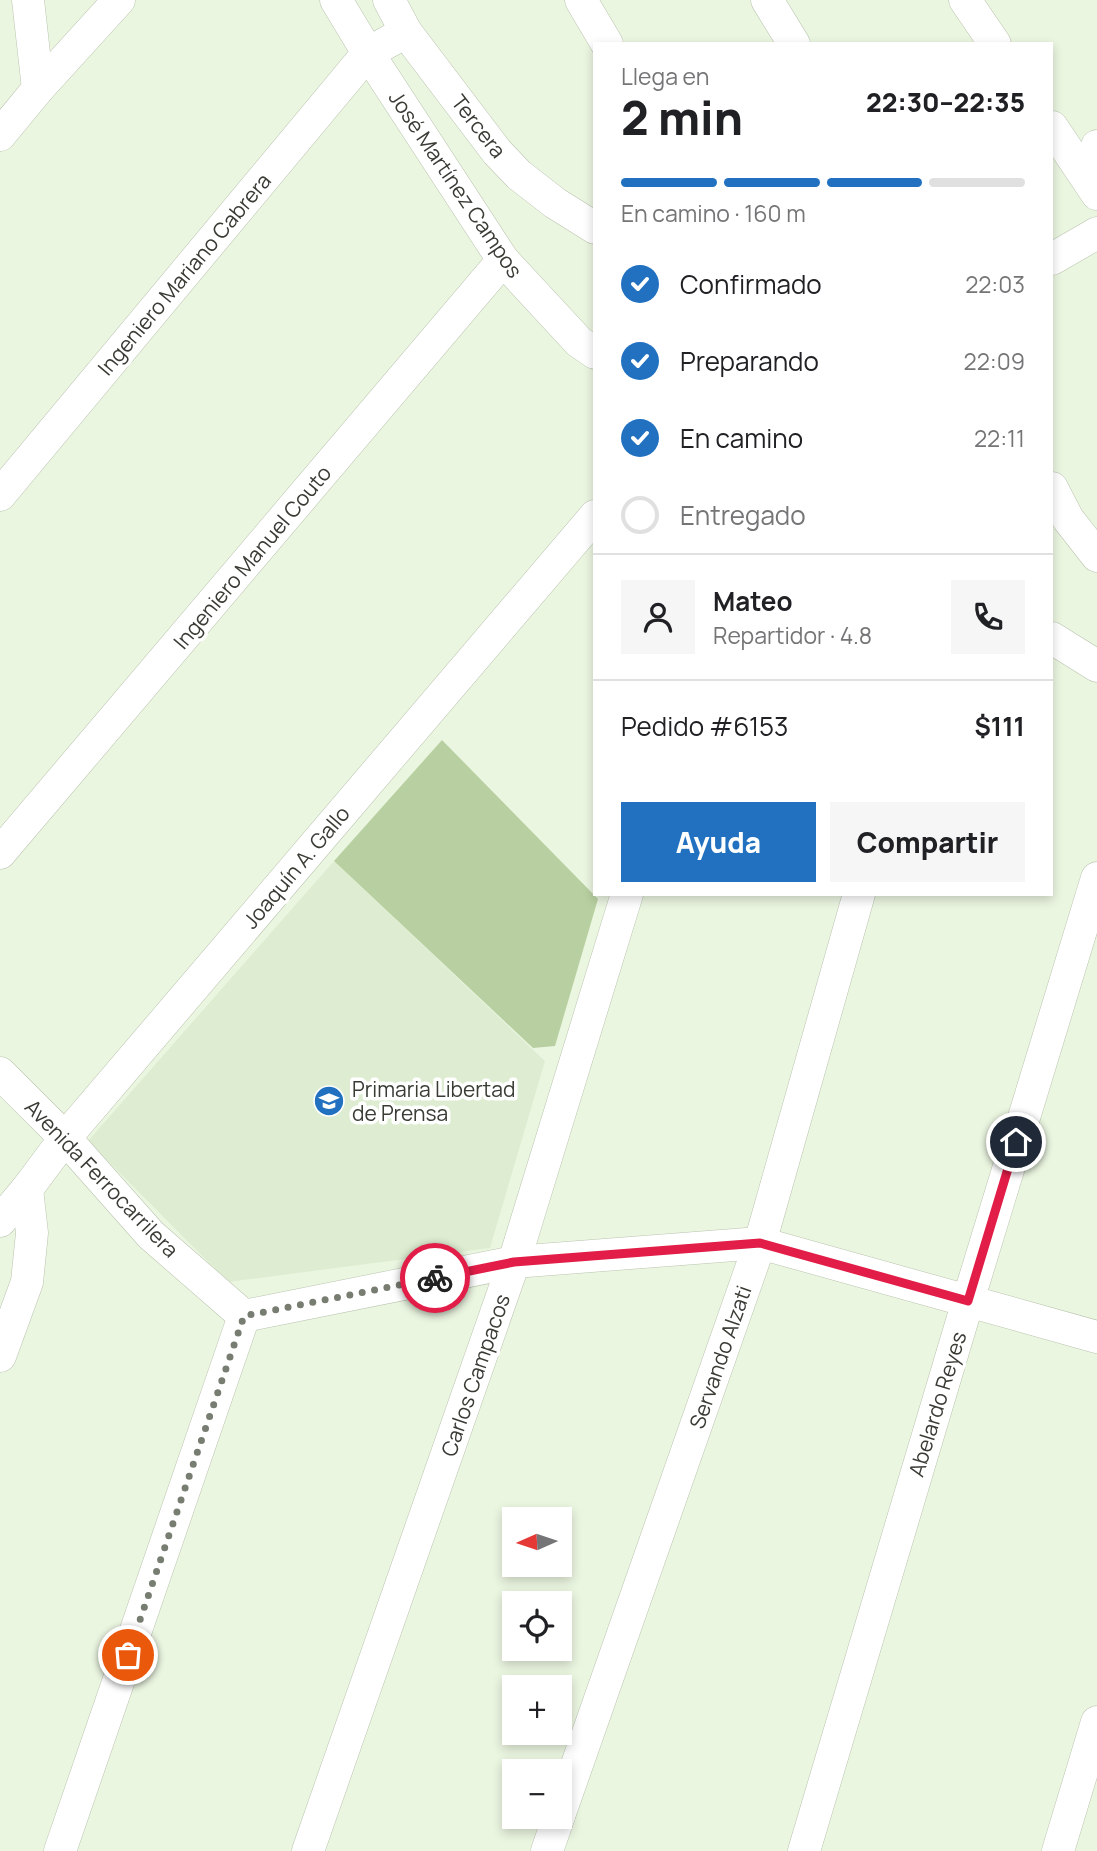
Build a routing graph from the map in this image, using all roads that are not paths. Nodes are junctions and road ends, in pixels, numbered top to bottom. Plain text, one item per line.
1 (29, 0) edge
2 (119, 0) edge
3 (336, 0) edge
4 (389, 0) edge
5 (581, 0) edge
6 (767, 0) edge
7 (965, 0) edge
8 (406, 32) junction
9 (606, 42) edge
10 (793, 42) edge
11 (994, 42) edge
12 (368, 52) junction
13 (38, 89) junction
14 (1053, 128) edge
15 (0, 135) edge
16 (1097, 146) edge
17 (1092, 186) edge
18 (593, 227) edge
19 (1097, 233) edge
20 (1053, 258) edge
21 (503, 260) junction
22 (593, 352) edge
23 (1053, 491) edge
24 (0, 495) edge
25 (1060, 514) edge
26 (593, 518) edge
27 (1097, 556) edge
28 (1053, 639) edge
29 (1097, 666) edge
30 (0, 853) edge
31 (1097, 877) edge
32 (626, 896) edge
33 (858, 896) edge
34 (0, 1073) edge
35 (65, 1139) junction
36 (27, 1189) junction
37 (0, 1221) edge
38 (760, 1243) junction
39 (514, 1262) junction
40 (968, 1301) junction
41 (244, 1316) junction
42 (1097, 1337) edge
43 (0, 1356) edge
44 (1097, 1722) edge
45 (572, 1778) edge
46 (554, 1829) edge
47 (60, 1851) edge
48 (308, 1851) edge
49 (547, 1851) edge
50 (804, 1851) edge
51 (1058, 1851) edge

1 - 13 street
2 - 13 street
3 - 12 street, José Martínez Campos
4 - 8 street, Tercera
5 - 9 street
6 - 10 street
7 - 11 street
8 - 12 street
8 - 18 street, Tercera
12 - 21 street, José Martínez Campos
12 - 24 street, Ingeniero Mariano Cabrera
13 - 15 street
14 - 17 street
16 - 17 street
19 - 20 street
21 - 22 street, José Martínez Campos
21 - 30 street, Ingeniero Manuel Couto
23 - 25 street
25 - 27 street
26 - 35 street, Joaquín A. Gallo
28 - 29 street
31 - 40 street, Abelardo Reyes
32 - 39 street, Carlos Campacos
33 - 38 street, Servando Alzati
34 - 35 street, Avenida Ferrocarrilera
35 - 36 street, Joaquín A. Gallo
35 - 41 street, Avenida Ferrocarrilera
36 - 37 street, Joaquín A. Gallo
36 - 43 street
38 - 39 street
38 - 40 street
38 - 45 street, Servando Alzati
39 - 41 street
39 - 48 street, Carlos Campacos
40 - 42 street
40 - 50 street, Abelardo Reyes
41 - 47 street
44 - 51 street
46 - 49 street, Servando Alzati

